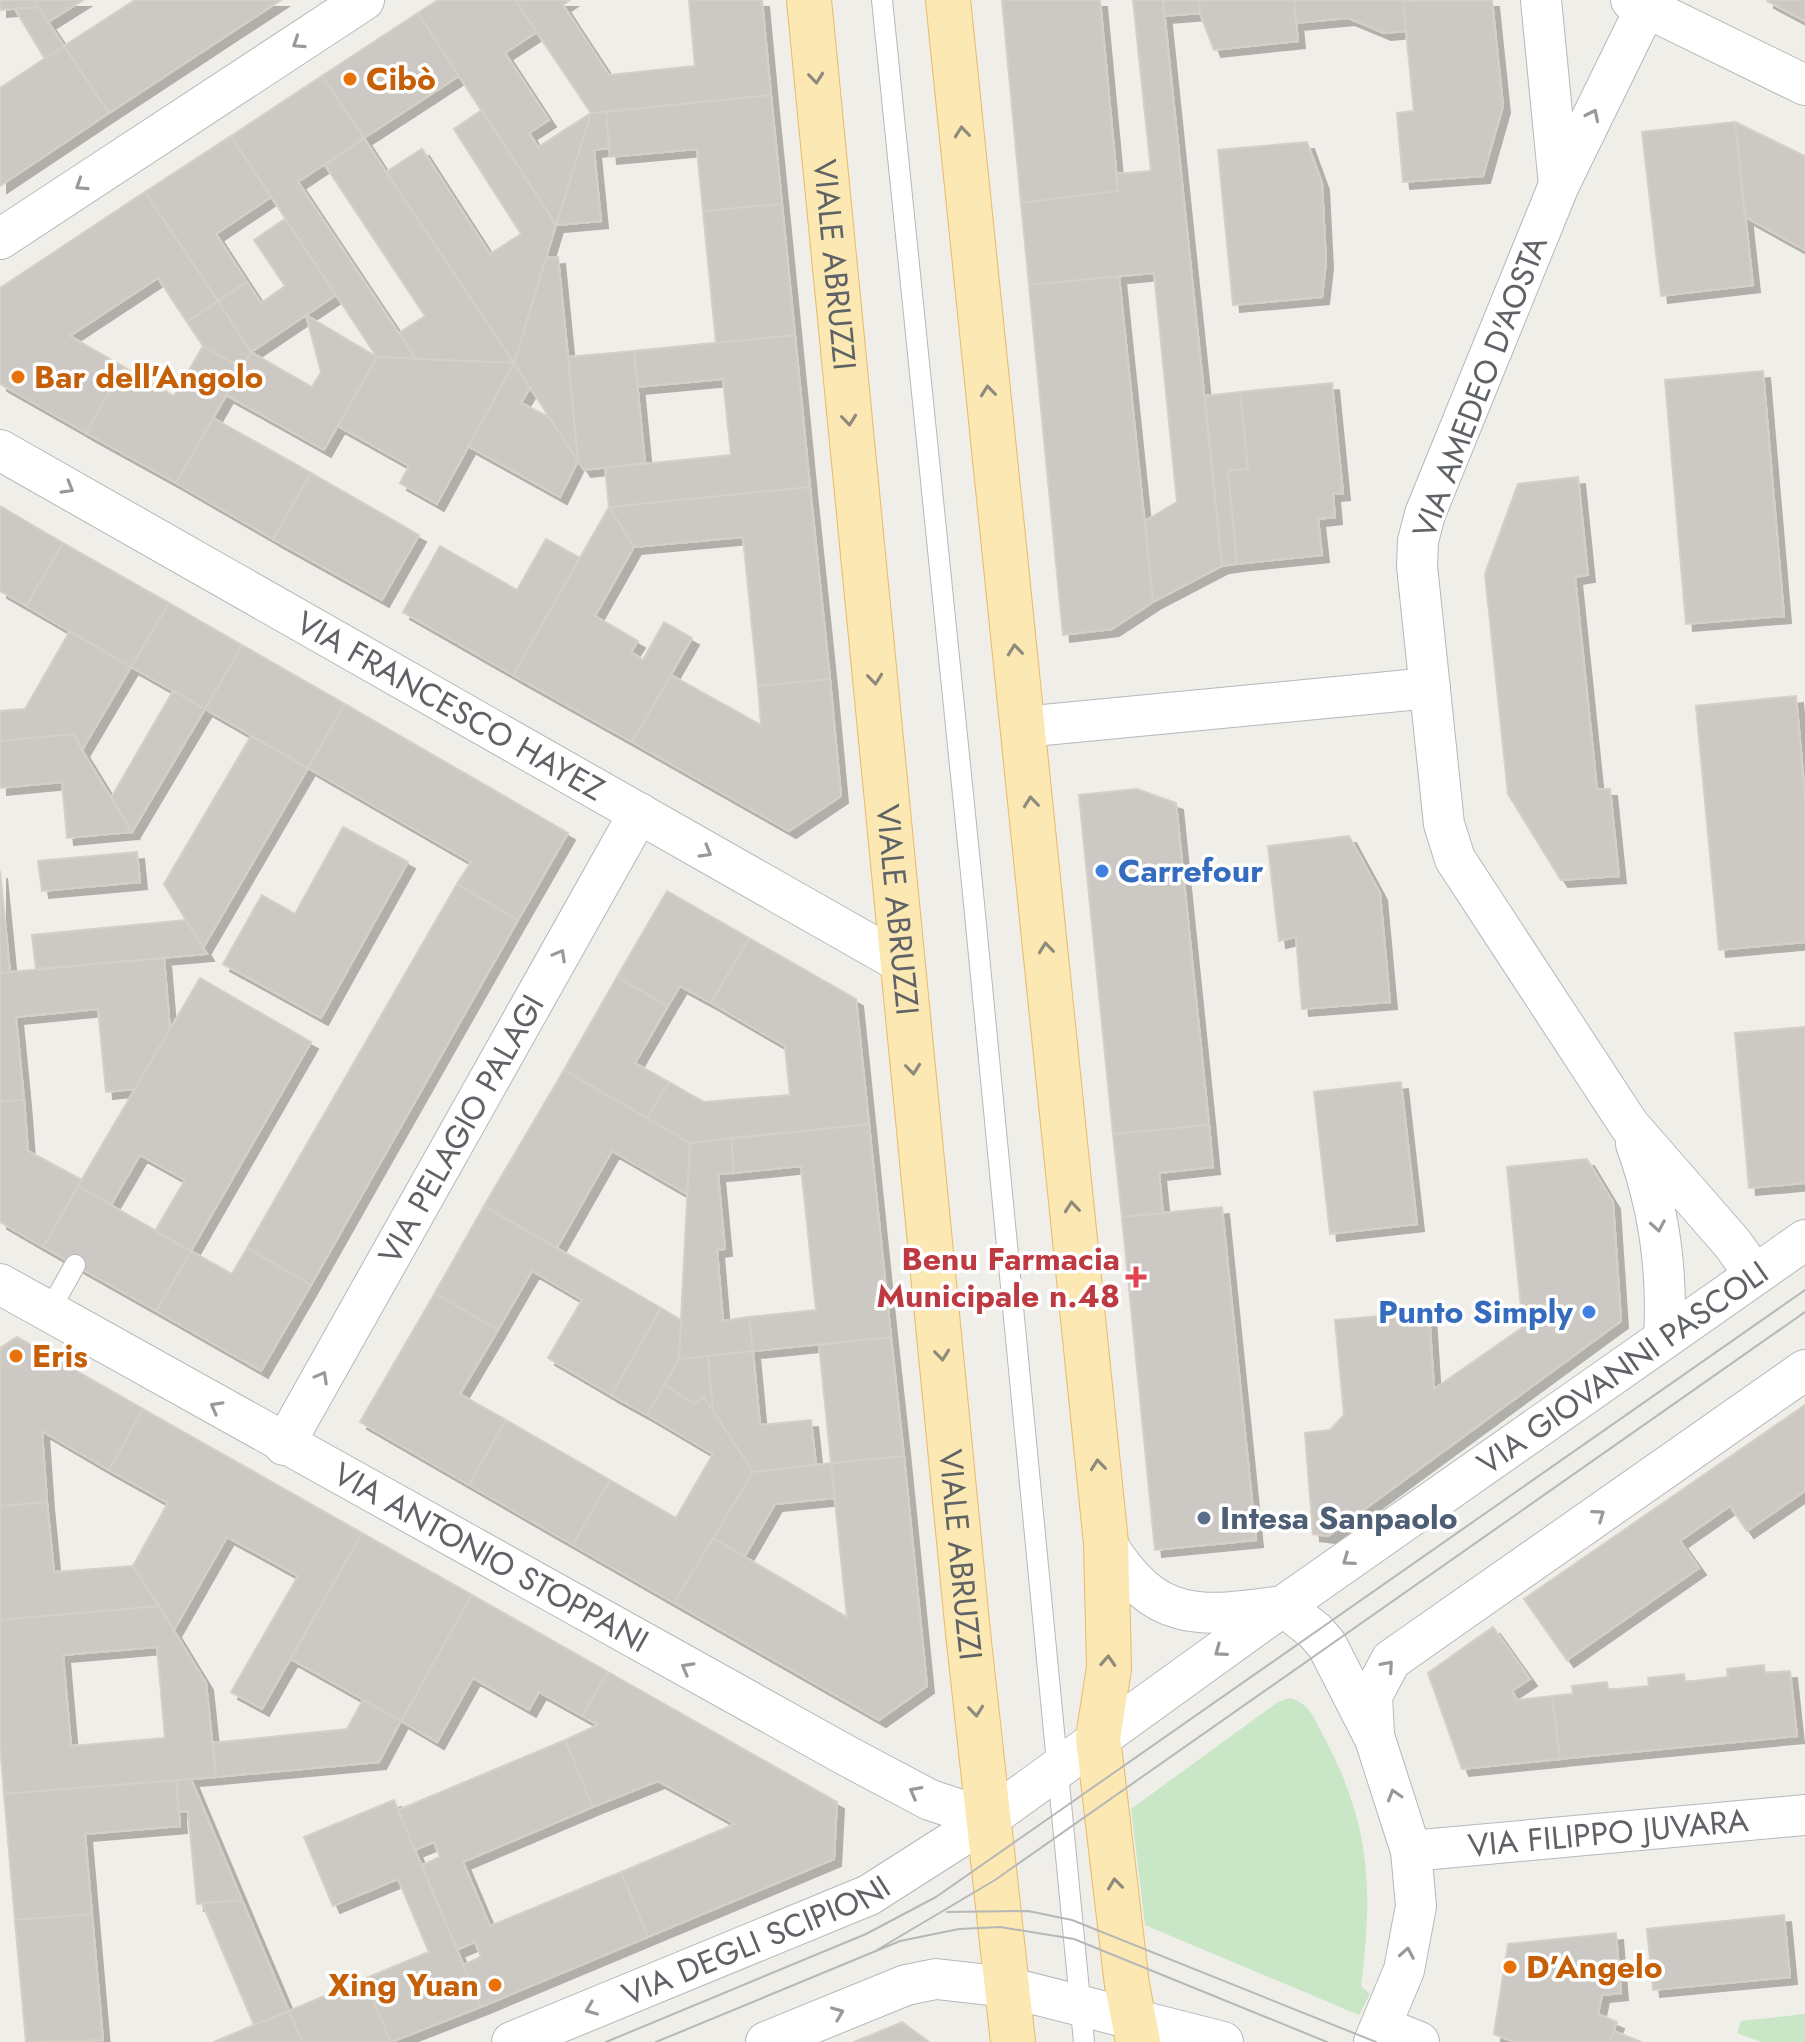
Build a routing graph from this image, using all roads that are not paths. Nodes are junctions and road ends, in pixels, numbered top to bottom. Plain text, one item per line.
1 (364, 0) edge
2 (809, 0) edge
3 (882, 0) edge
4 (948, 0) edge
5 (1541, 0) edge
6 (1656, 6) edge
7 (1805, 85) edge
8 (1559, 185) junction
9 (0, 239) edge
10 (0, 450) edge
11 (1430, 688) junction
12 (1023, 727) junction
13 (639, 813) junction
14 (902, 963) junction
15 (1629, 1125) junction
16 (1805, 1240) edge
17 (75, 1265) dead end
18 (1755, 1275) junction
19 (0, 1284) edge
20 (48, 1313) junction
21 (1664, 1338) junction
22 (1805, 1370) edge
23 (284, 1445) junction
24 (1106, 1543) junction
25 (1283, 1606) junction
26 (1098, 1738) junction
27 (1375, 1739) junction
28 (1057, 1769) junction
29 (1805, 1815) edge
30 (988, 1819) junction
31 (1411, 1851) junction
32 (1007, 1987) junction
33 (1082, 2024) edge
34 (1135, 2030) edge
35 (1378, 2034) edge
36 (512, 2042) edge
37 (766, 2042) edge
38 (1013, 2042) edge
39 (1223, 2042) edge
40 (1419, 2042) edge

1 -> 9 street
2 -> 14 main road, VIALE ABRUZZI
3 - 28 lane
12 -> 4 main road
5 - 8 street, VIA AMEDEO D'AOSTA
6 - 7 street
8 -> 6 street, VIA AMEDEO D'AOSTA
8 - 11 street, VIA AMEDEO D'AOSTA
10 -> 13 street, VIA FRANCESCO HAYEZ
11 - 12 street
11 - 15 street, VIA AMEDEO D'AOSTA
24 -> 12 main road
13 -> 14 street, VIA FRANCESCO HAYEZ
23 -> 13 street, VIA PELAGIO PALAGI
14 -> 30 main road, VIALE ABRUZZI
15 - 18 street, VIA AMEDEO D'AOSTA
15 -> 21 street, VIA AMEDEO D'AOSTA
16 - 18 street, VIA GIOVANNI PASCOLI
17 - 20 lane
18 - 21 street, VIA GIOVANNI PASCOLI
19 - 20 street, VIA ANTONIO STOPPANI
23 -> 20 street, VIA ANTONIO STOPPANI
21 -> 25 street, VIA GIOVANNI PASCOLI
27 -> 22 street
30 -> 23 street, VIA ANTONIO STOPPANI
24 - 25 street
26 -> 24 main road
25 -> 26 street, VIA GIOVANNI PASCOLI
25 - 27 street
26 - 28 street, VIA DEGLI SCIPIONI
34 -> 26 main road
31 -> 27 street
28 - 30 street, VIA DEGLI SCIPIONI
28 - 33 lane
29 - 31 street, VIA FILIPPO JUVARA
30 - 32 main road, VIALE ABRUZZI
30 -> 36 street, VIA DEGLI SCIPIONI
35 -> 31 street
32 - 33 street
37 -> 32 street
32 - 38 main road, VIALE ABRUZZI
33 - 34 street
34 - 39 street
35 - 40 street

